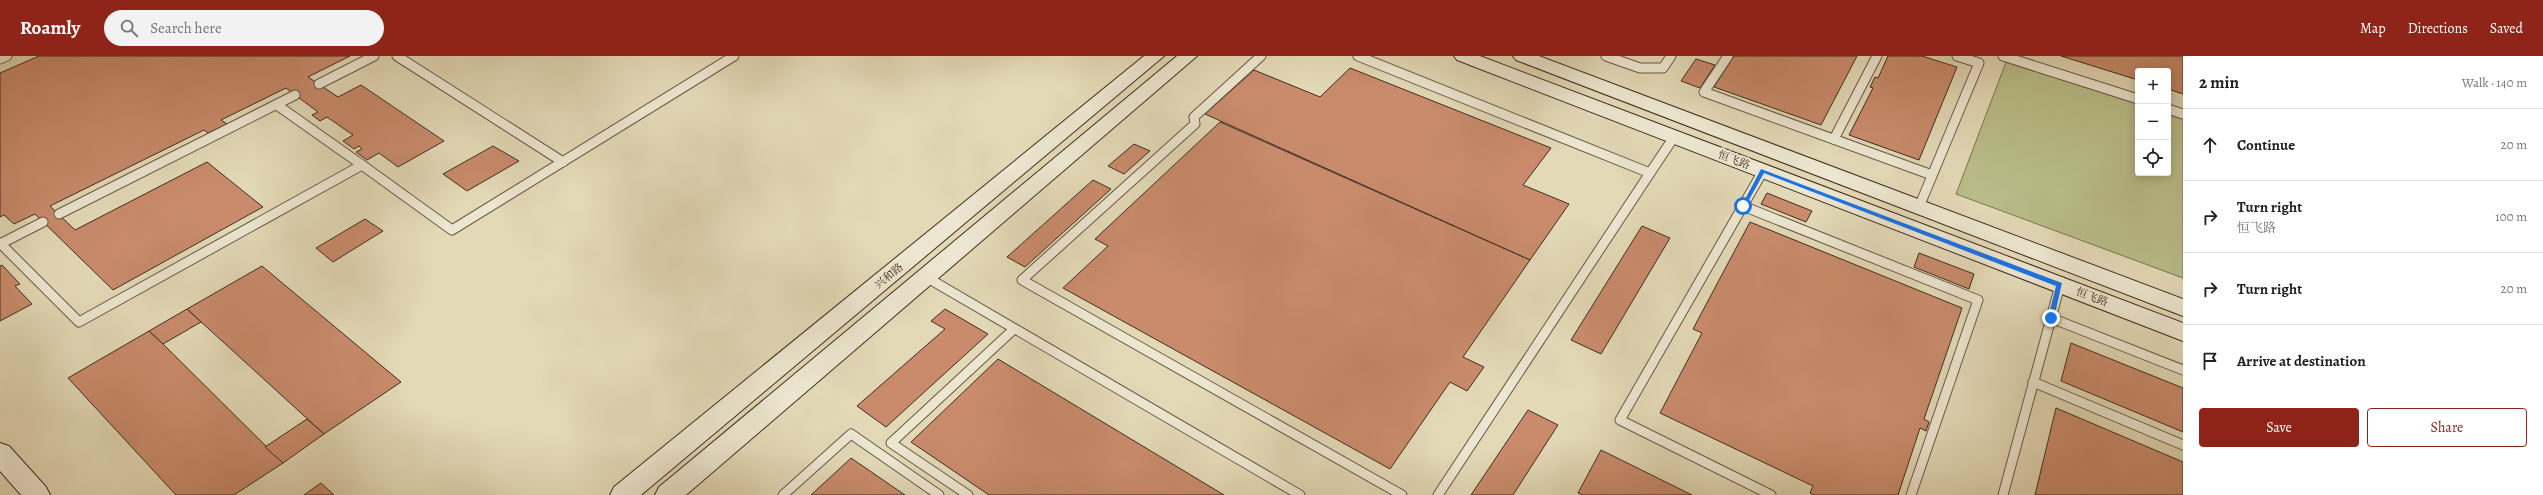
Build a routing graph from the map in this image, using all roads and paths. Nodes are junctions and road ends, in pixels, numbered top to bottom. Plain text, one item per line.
1 (7, 56) edge
2 (374, 56) edge
3 (397, 56) edge
4 (734, 56) edge
5 (1155, 56) edge
6 (1188, 56) edge
7 (1261, 56) edge
8 (1358, 56) edge
9 (1464, 56) edge
10 (1522, 56) edge
11 (1606, 56) edge
12 (1671, 56) edge
13 (1728, 56) edge
14 (1877, 56) edge
15 (1957, 56) edge
16 (2004, 56) edge
17 (0, 59) edge
18 (319, 84) dead end
19 (295, 95) dead end
20 (2135, 98) edge
21 (277, 104) junction
22 (2171, 110) edge
23 (2183, 114) edge
24 (1674, 137) junction
25 (1834, 140) junction
26 (563, 162) junction
27 (362, 165) junction
28 (1763, 171) junction
29 (1650, 173) junction
30 (1932, 175) junction
31 (1743, 206) junction
32 (1919, 207) junction
33 (59, 214) dead end
34 (43, 222) dead end
35 (0, 244) edge
36 (926, 277) junction
37 (2060, 285) junction
38 (2183, 308) edge
39 (2051, 318) junction
40 (1014, 328) junction
41 (2183, 332) edge
42 (2183, 370) edge
43 (2033, 382) junction
44 (2183, 445) edge
45 (0, 453) edge
46 (37, 495) edge
47 (623, 495) edge
48 (668, 495) edge
49 (783, 495) edge
50 (939, 495) edge
51 (968, 495) edge
52 (1300, 495) edge
53 (1402, 495) edge
54 (1438, 495) edge
55 (1770, 495) edge
56 (1911, 495) edge
57 (2002, 495) edge

1 - 17 lane
2 - 18 lane
3 - 26 lane
4 - 26 lane
5 - 47 main road, 兴和路
6 - 36 main road
7 - 53 lane
8 - 29 lane
9 - 24 main road, 恒飞路
10 - 32 main road, 恒飞路
11 - 12 lane
13 - 25 lane
14 - 25 lane
15 - 30 lane
16 - 20 lane
19 - 21 lane
21 - 27 lane
21 - 33 lane
22 - 23 lane
24 - 28 main road, 恒飞路
24 - 29 lane
25 - 30 lane
26 - 27 lane
27 - 35 lane
28 - 31 lane
28 - 37 main road, 恒飞路
29 - 54 lane
30 - 32 lane
31 - 55 lane
31 - 56 lane
32 - 38 main road, 恒飞路
34 - 35 lane
36 - 40 lane
36 - 48 main road
37 - 39 lane
37 - 41 main road, 恒飞路
39 - 42 lane
39 - 43 lane
40 - 51 lane
40 - 52 lane
43 - 44 lane
43 - 57 lane
45 - 46 main road
49 - 50 lane

